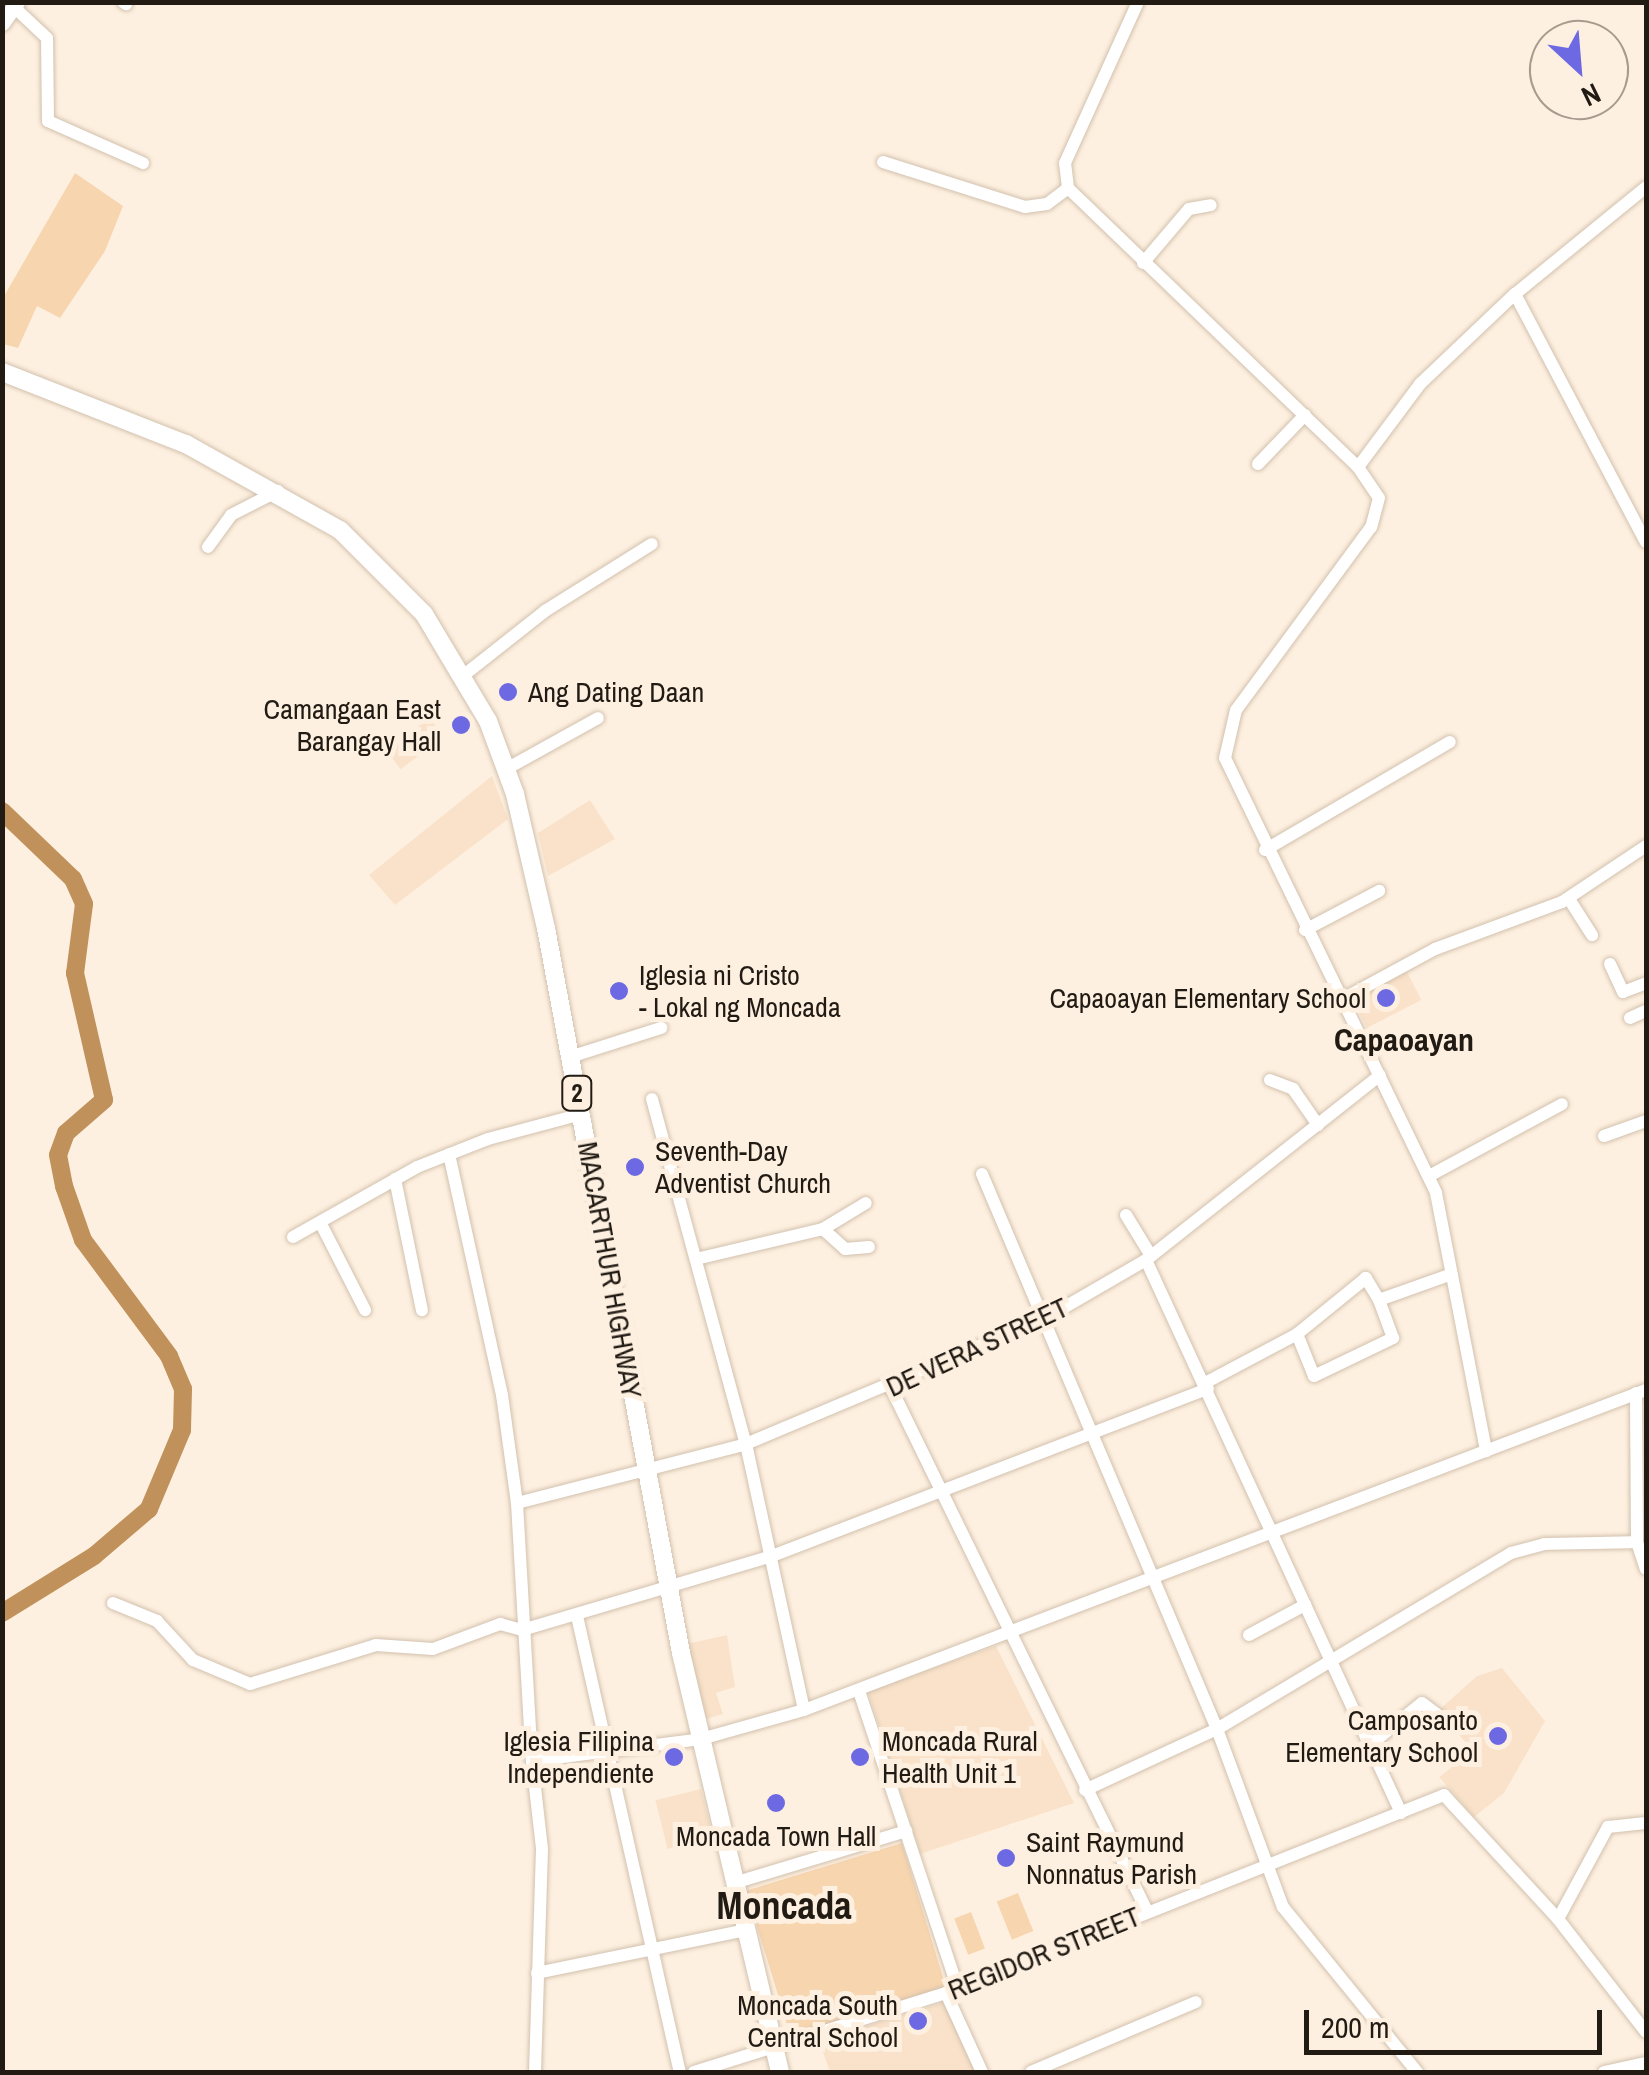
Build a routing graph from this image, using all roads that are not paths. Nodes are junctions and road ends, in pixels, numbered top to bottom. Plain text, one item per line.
1 (1135, 4) edge
2 (15, 5) edge
3 (2, 23) edge
4 (143, 162) dead end
5 (883, 162) dead end
6 (1646, 187) edge
7 (1068, 188) junction
8 (1211, 205) dead end
9 (1143, 263) junction
10 (1515, 294) junction
11 (2, 372) edge
12 (1304, 415) junction
13 (1258, 464) dead end
14 (1358, 467) junction
15 (278, 491) junction
16 (1645, 534) edge
17 (652, 544) dead end
18 (208, 547) dead end
19 (464, 675) junction
20 (598, 718) dead end
21 (1450, 742) dead end
22 (506, 769) junction
23 (1646, 846) edge
24 (1265, 850) junction
25 (1379, 891) dead end
26 (1569, 899) junction
27 (1306, 930) junction
28 (1592, 935) dead end
29 (1610, 964) dead end
30 (1646, 983) edge
31 (1341, 1000) junction
32 (1646, 1011) edge
33 (1630, 1018) dead end
34 (661, 1028) dead end
35 (570, 1058) junction
36 (1380, 1075) junction
37 (1270, 1080) dead end
38 (652, 1100) dead end
39 (1562, 1104) dead end
40 (582, 1114) junction
41 (1646, 1121) edge
42 (1318, 1124) junction
43 (1604, 1136) dead end
44 (449, 1154) junction
45 (982, 1174) dead end
46 (1429, 1176) junction
47 (396, 1180) junction
48 (866, 1203) dead end
49 (1126, 1216) dead end
50 (320, 1222) junction
51 (823, 1230) junction
52 (293, 1237) dead end
53 (869, 1247) dead end
54 (1148, 1258) junction
55 (696, 1260) junction
56 (1452, 1274) junction
57 (1379, 1300) junction
58 (365, 1310) dead end
59 (422, 1310) dead end
60 (1046, 1318) junction
61 (1297, 1334) junction
62 (1206, 1386) junction
63 (891, 1388) junction
64 (1641, 1391) edge
65 (1091, 1434) junction
66 (746, 1444) junction
67 (1486, 1451) junction
68 (647, 1472) junction
69 (941, 1494) junction
70 (517, 1503) junction
71 (1642, 1526) edge
72 (1267, 1531) junction
73 (1638, 1542) junction
74 (772, 1556) junction
75 (1646, 1569) edge
76 (1152, 1578) junction
77 (669, 1588) junction
78 (113, 1603) dead end
79 (1304, 1605) junction
80 (577, 1616) junction
81 (522, 1630) junction
82 (1249, 1635) dead end
83 (1009, 1636) junction
84 (1335, 1662) junction
85 (859, 1691) junction
86 (804, 1710) junction
87 (1439, 1716) dead end
88 (1218, 1729) junction
89 (701, 1738) junction
90 (1371, 1744) junction
91 (604, 1753) junction
92 (532, 1761) junction
93 (1085, 1790) junction
94 (1401, 1814) junction
95 (1646, 1823) edge
96 (906, 1832) junction
97 (1267, 1865) junction
98 (734, 1883) junction
99 (1146, 1911) junction
100 (1558, 1918) junction
101 (746, 1930) junction
102 (649, 1950) junction
103 (538, 1973) junction
104 (952, 1991) junction
105 (1196, 2002) dead end
106 (1646, 2032) edge
107 (775, 2050) junction
108 (1646, 2063) edge
109 (535, 2072) edge
110 (680, 2072) edge
111 (694, 2072) edge
112 (780, 2072) edge
113 (982, 2072) edge
114 (1031, 2072) edge
115 (1417, 2072) edge
116 (1604, 2072) edge

1 - 7 street
2 - 3 main road
2 - 4 street
5 - 7 street
6 - 10 street
7 - 9 street
8 - 9 street
9 - 12 street
10 - 14 street
10 - 16 street
11 - 15 highway, MACARTHUR HIGHWAY / 2
12 - 13 street
12 - 14 street
14 - 24 street
15 - 18 street
15 - 19 highway, MACARTHUR HIGHWAY / 2
17 - 19 street
19 - 22 highway, MACARTHUR HIGHWAY / 2
20 - 22 street
21 - 24 street
22 - 35 highway, MACARTHUR HIGHWAY / 2
23 - 26 street
24 - 27 street
25 - 27 street
26 - 28 street
26 - 31 street
27 - 31 street
29 - 30 street
31 - 36 street
32 - 33 street
34 - 35 street
35 - 40 highway, MACARTHUR HIGHWAY / 2
36 - 42 street, DE VERA STREET
36 - 46 street
37 - 42 street
38 - 55 street
39 - 46 street
40 - 44 street
40 - 68 highway, MACARTHUR HIGHWAY / 2
41 - 43 street
42 - 54 street, DE VERA STREET
44 - 47 street
44 - 70 street
45 - 60 street
46 - 56 street
47 - 50 street
47 - 59 street
48 - 51 street
49 - 54 street
50 - 52 street
50 - 58 street
51 - 53 street
51 - 55 street
54 - 60 street, DE VERA STREET
54 - 62 street
55 - 66 street
56 - 57 street
56 - 67 street
57 - 61 street
57 - 61 street
60 - 63 street, DE VERA STREET
60 - 65 street
61 - 62 street
62 - 65 street
62 - 72 street
63 - 66 street, DE VERA STREET
63 - 69 street
64 - 67 street
64 - 71 street
65 - 69 street
65 - 76 street
66 - 68 street, DE VERA STREET
66 - 74 street
67 - 72 street
68 - 70 street, DE VERA STREET
68 - 77 highway, MACARTHUR HIGHWAY / 2
69 - 74 street
69 - 83 street
70 - 81 street
71 - 73 street
72 - 76 street
72 - 79 street
73 - 75 street
73 - 84 street
74 - 77 street
74 - 86 street
76 - 83 street
76 - 88 street
77 - 80 street
77 - 89 highway, MACARTHUR HIGHWAY / 2
78 - 81 street
79 - 82 street
79 - 84 street
80 - 81 street
80 - 91 street
81 - 92 street
83 - 85 street
83 - 93 street
84 - 88 street
84 - 90 street
85 - 86 street
85 - 96 street
86 - 89 street
87 - 90 street
88 - 93 street
88 - 97 street
89 - 91 street
89 - 98 highway, MACARTHUR HIGHWAY / 2
90 - 94 street
91 - 92 street
91 - 102 street
92 - 103 street
93 - 99 street
94 - 97 street, REGIDOR STREET
94 - 100 street, REGIDOR STREET
95 - 100 street
96 - 98 street
96 - 104 street
97 - 99 street, REGIDOR STREET
97 - 115 street
98 - 101 highway, MACARTHUR HIGHWAY / 2
99 - 104 street, REGIDOR STREET
100 - 106 street
101 - 102 street
101 - 107 highway, MACARTHUR HIGHWAY / 2
102 - 103 street
102 - 110 street
103 - 109 street
104 - 107 street, REGIDOR STREET
104 - 113 street
105 - 114 street
107 - 111 street, REGIDOR STREET
107 - 112 highway, MACARTHUR HIGHWAY / 2
108 - 116 street

